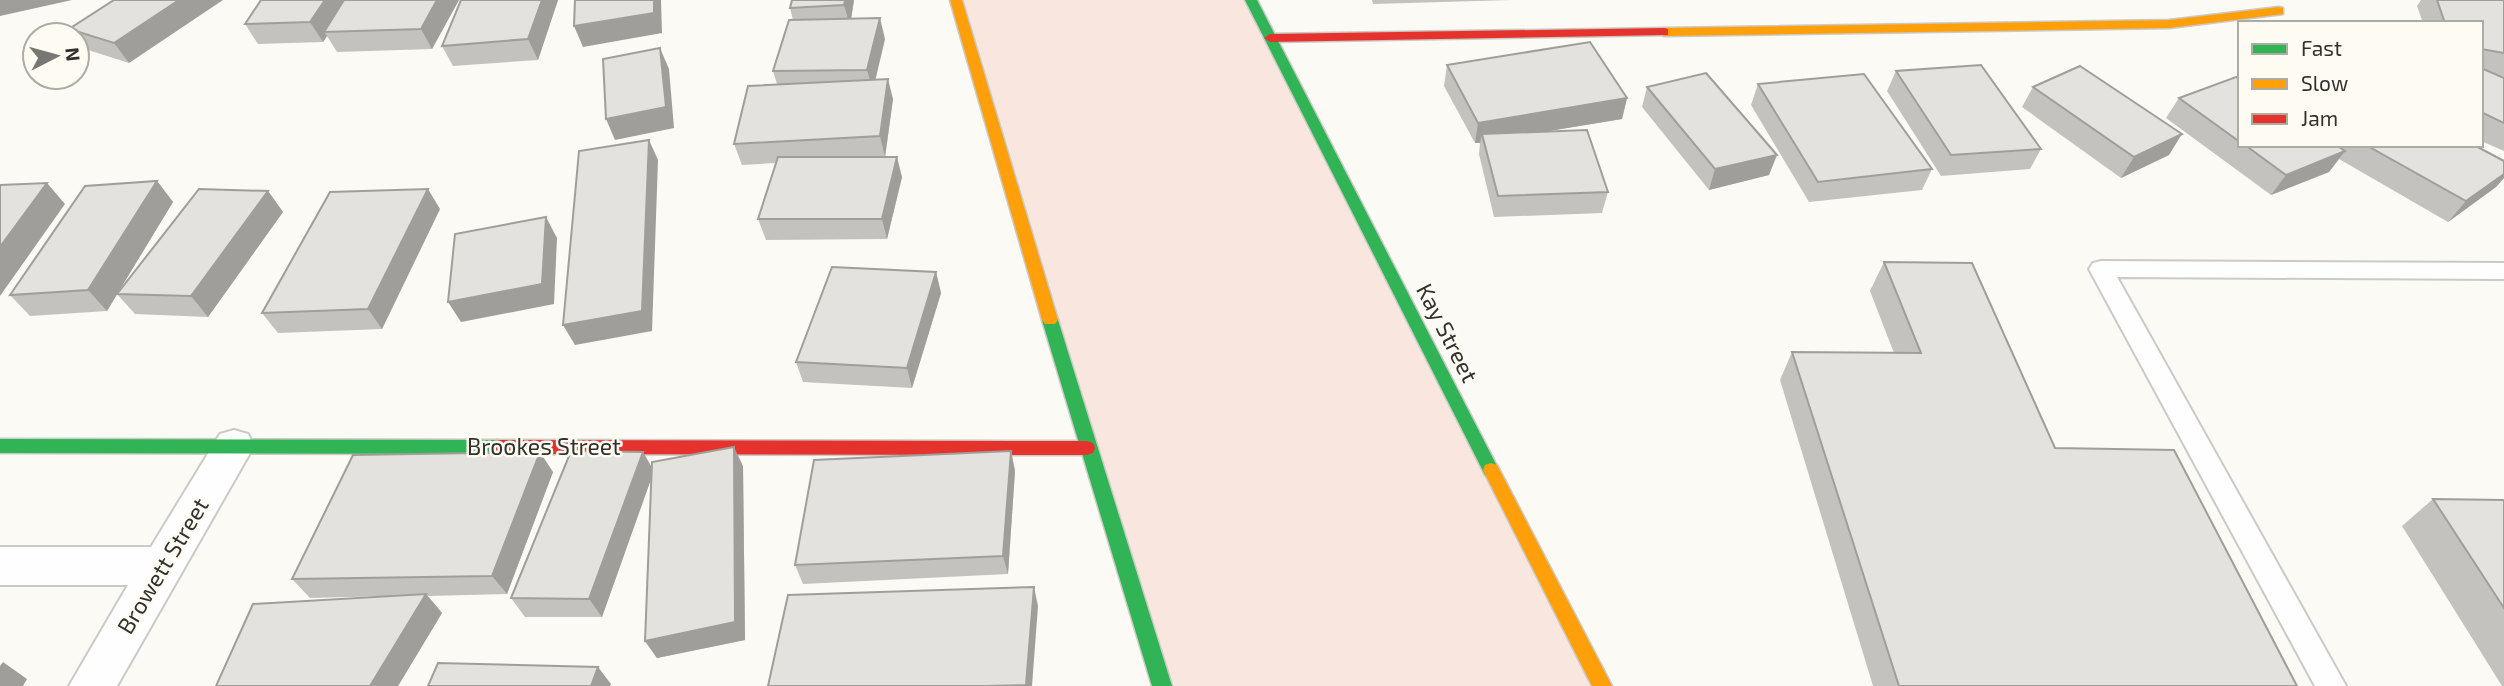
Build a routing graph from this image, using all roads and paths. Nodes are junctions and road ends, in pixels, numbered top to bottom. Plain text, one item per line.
1 (956, 0) edge
2 (1251, 0) edge
3 (2279, 11) dead end
4 (1270, 38) junction
5 (2504, 271) edge
6 (0, 446) edge
7 (234, 446) junction
8 (1087, 448) junction
9 (0, 566) edge
10 (163, 566) junction
11 (92, 686) edge
12 (1162, 686) edge
13 (1602, 686) edge
14 (2331, 686) edge

1 - 8 street
2 - 4 street, Kay Street
3 - 4 street
4 - 13 street, Kay Street
5 - 14 lane
6 - 7 street, Brookes Street
7 - 8 street, Brookes Street
7 - 10 street, Browett Street
8 - 12 street
9 - 10 street
10 - 11 street, Browett Street

